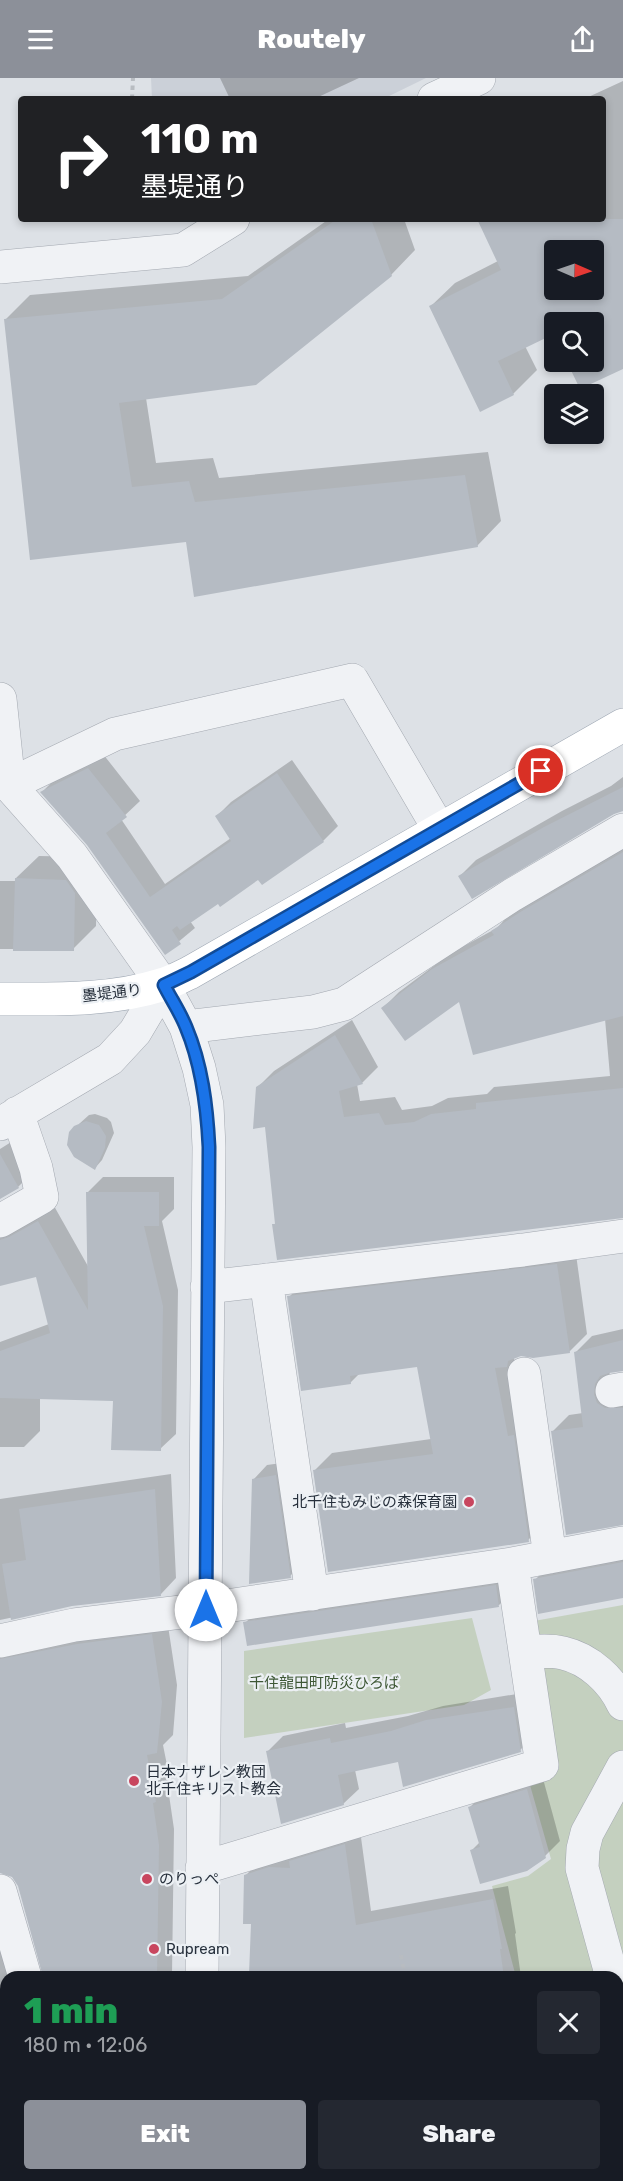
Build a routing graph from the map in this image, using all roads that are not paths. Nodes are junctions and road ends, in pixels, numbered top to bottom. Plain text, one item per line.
1 (479, 78) edge
2 (440, 96) edge
3 (228, 222) edge
4 (0, 267) edge
5 (0, 699) edge
6 (623, 725) edge
7 (9, 785) junction
8 (439, 829) junction
9 (623, 830) edge
10 (164, 985) junction
11 (0, 999) edge
12 (186, 1027) junction
13 (9, 1118) edge
14 (0, 1221) edge
15 (623, 1236) edge
16 (266, 1280) junction
17 (207, 1287) junction
18 (524, 1374) dead end
19 (623, 1543) edge
20 (550, 1557) junction
21 (512, 1564) junction
22 (312, 1594) junction
23 (206, 1610) junction
24 (0, 1641) edge
25 (525, 1652) junction
26 (623, 1704) edge
27 (619, 1784) edge
28 (202, 1868) junction
29 (0, 1891) edge
30 (23, 1971) edge
31 (202, 1971) edge
32 (611, 1971) edge

1 - 2 street
3 - 4 street
5 - 7 street
6 - 8 main road, 墨堤通り
7 - 8 street
7 - 10 street
8 - 10 main road, 墨堤通り
9 - 12 street
10 - 11 main road, 墨堤通り
10 - 12 street
10 - 13 street
12 - 17 street
13 - 14 street
15 - 16 street
16 - 17 street
16 - 22 street
17 - 23 street
18 - 20 street
19 - 20 street
20 - 21 street
21 - 22 street
21 - 25 street
22 - 23 street
23 - 24 street
23 - 28 street
25 - 26 street
25 - 28 street
27 - 32 street
28 - 31 street
29 - 30 street

